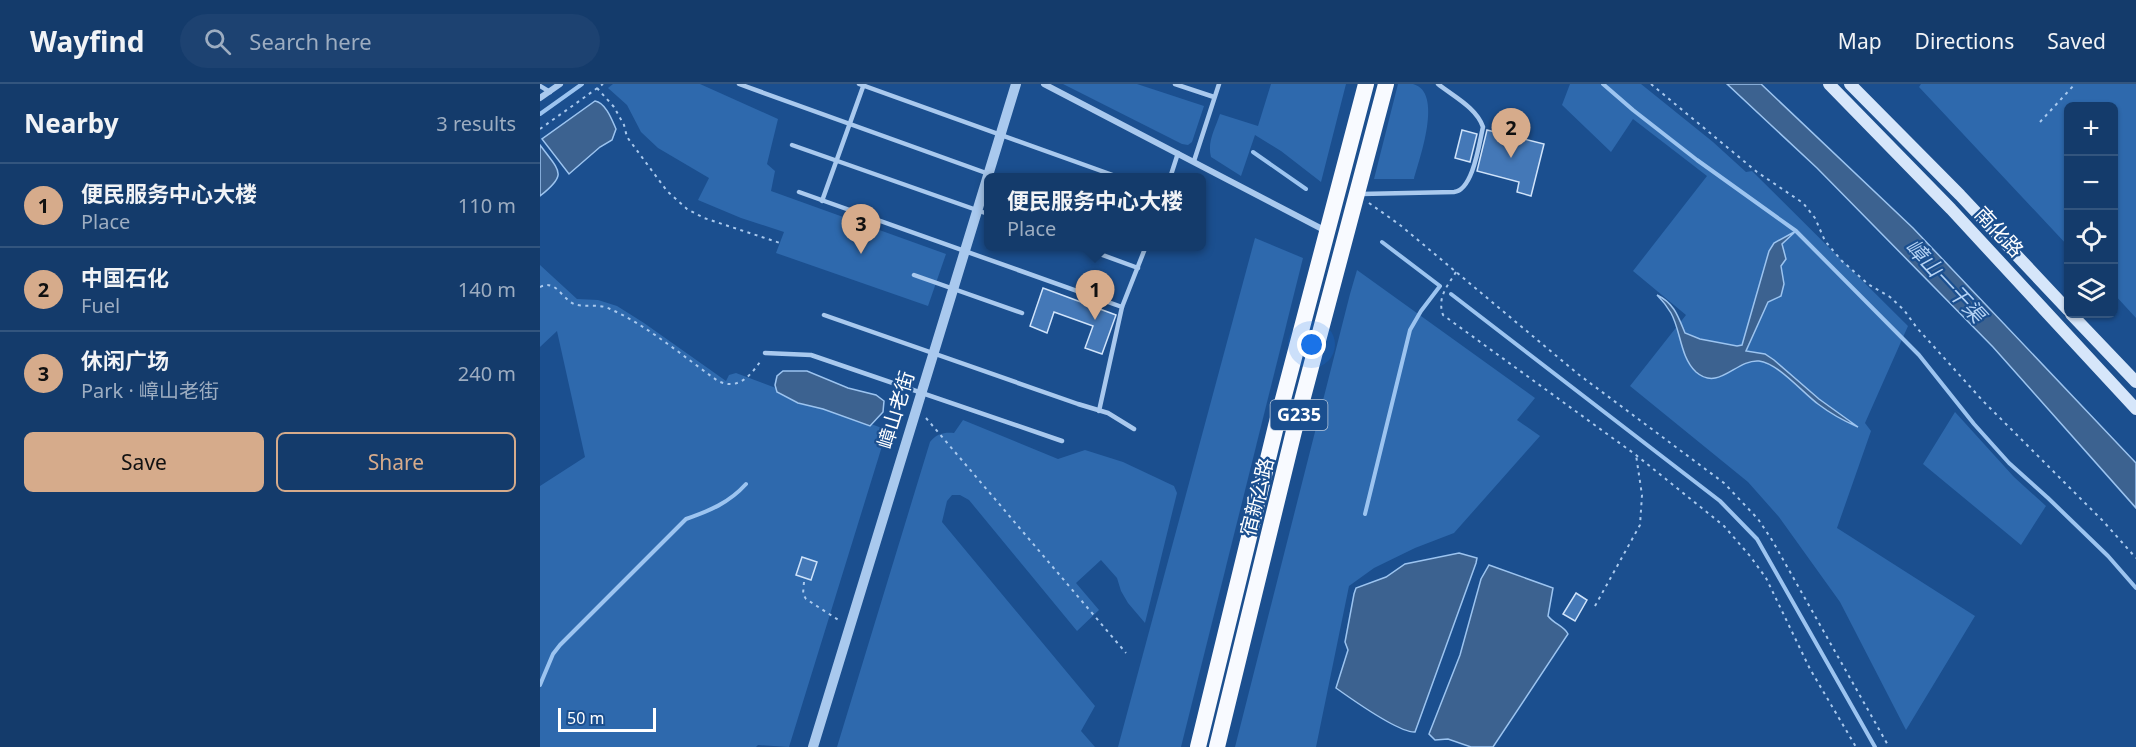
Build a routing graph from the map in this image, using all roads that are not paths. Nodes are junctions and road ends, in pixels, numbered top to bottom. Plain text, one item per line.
1 (560, 84) edge
2 (739, 84) edge
3 (1016, 84) edge
4 (1044, 84) edge
5 (1175, 84) edge
6 (1219, 84) edge
7 (1366, 84) edge
8 (1386, 84) edge
9 (1438, 84) edge
10 (1829, 84) edge
11 (1850, 84) edge
12 (862, 85) edge
13 (540, 86) edge
14 (550, 92) junction
15 (1214, 97) junction
16 (540, 98) edge
17 (850, 124) junction
18 (1000, 135) junction
19 (792, 145) dead end
20 (1178, 153) junction
21 (837, 160) junction
22 (1194, 161) junction
23 (988, 173) joint
24 (1109, 173) edge
25 (1171, 173) edge
26 (984, 186) edge
27 (799, 192) dead end
28 (1357, 195) junction
29 (822, 201) junction
30 (977, 210) junction
31 (984, 213) edge
32 (1327, 231) junction
33 (964, 251) junction
34 (1092, 251) edge
35 (1144, 251) edge
36 (1138, 268) junction
37 (914, 274) dead end
38 (952, 288) junction
39 (2064, 306) edge
40 (1122, 307) junction
41 (1023, 313) dead end
42 (824, 315) dead end
43 (2076, 318) edge
44 (765, 353) road end
45 (932, 353) junction
46 (2136, 382) edge
47 (920, 392) junction
48 (2136, 409) edge
49 (1100, 411) junction
50 (1134, 429) dead end
51 (1062, 441) dead end
52 (813, 747) edge
53 (1198, 747) edge
54 (1217, 747) edge

1 - 14 street
2 - 17 lane
3 - 18 street, 嶂山老街
4 - 20 street
5 - 15 lane
6 - 15 lane
7 - 32 highway, 宿新公路 / G235
8 - 28 highway, 宿新公路 / G235
9 - 28 lane
10 - 48 main road, 南化路
11 - 39 main road, 南化路
12 - 17 lane
12 - 18 lane
13 - 14 lane
14 - 16 street
15 - 22 lane
17 - 21 lane
17 - 23 lane
18 - 23 street, 嶂山老街
18 - 24 lane
19 - 21 lane
20 - 22 street
20 - 25 lane
21 - 29 lane
21 - 30 lane
22 - 32 street
26 - 30 street, 嶂山老街
27 - 29 lane
28 - 54 highway, 宿新公路 / G235
29 - 33 lane
30 - 31 lane
30 - 33 street, 嶂山老街
32 - 53 highway, 宿新公路 / G235
33 - 38 street, 嶂山老街
33 - 40 lane
34 - 36 lane
35 - 36 lane
36 - 40 lane
37 - 38 lane
38 - 41 lane
38 - 45 street, 嶂山老街
40 - 49 lane
42 - 45 lane
43 - 46 main road, 南化路
44 - 47 lane
45 - 47 street, 嶂山老街
45 - 49 lane
47 - 51 lane
47 - 52 street, 嶂山老街
49 - 50 lane

